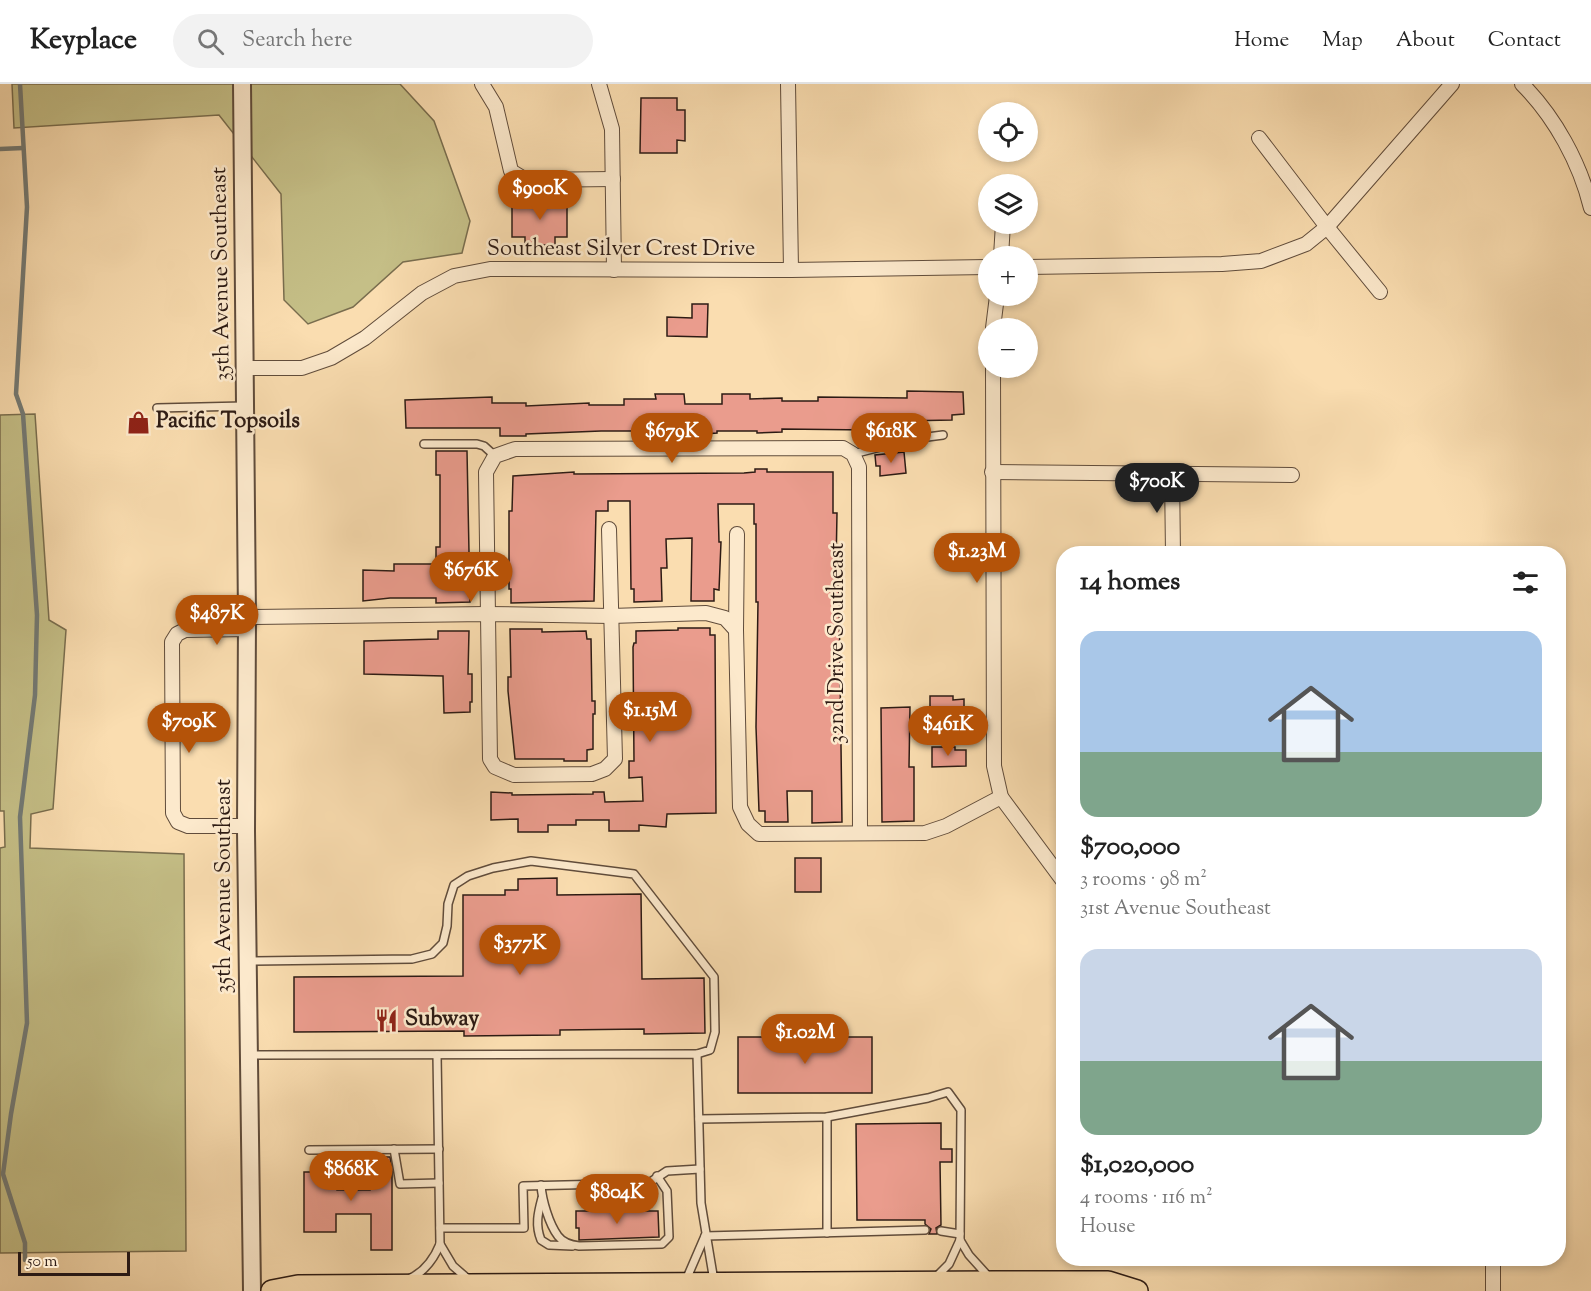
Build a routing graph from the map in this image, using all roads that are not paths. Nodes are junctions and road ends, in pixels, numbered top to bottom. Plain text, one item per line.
1 (242, 84) edge
2 (482, 84) edge
3 (599, 84) edge
4 (788, 84) edge
5 (1452, 84) edge
6 (1522, 84) edge
7 (1259, 138) dead end
8 (613, 179) junction
9 (1591, 208) edge
10 (1327, 227) junction
11 (978, 267) edge
12 (1038, 267) edge
13 (614, 270) junction
14 (790, 270) junction
15 (1380, 292) dead end
16 (246, 368) junction
17 (993, 378) edge
18 (246, 406) junction
19 (157, 408) dead end
20 (943, 435) dead end
21 (424, 444) dead end
22 (853, 454) junction
23 (495, 456) junction
24 (992, 472) junction
25 (1172, 474) junction
26 (1292, 475) dead end
27 (609, 529) dead end
28 (738, 534) dead end
29 (1173, 546) edge
30 (487, 614) junction
31 (611, 616) junction
32 (247, 623) junction
33 (736, 630) junction
34 (1001, 797) junction
35 (246, 826) junction
36 (860, 833) junction
37 (1056, 871) edge
38 (247, 962) junction
39 (697, 1054) junction
40 (249, 1055) junction
41 (437, 1055) junction
42 (827, 1118) junction
43 (699, 1119) junction
44 (394, 1149) junction
45 (439, 1149) junction
46 (309, 1150) dead end
47 (700, 1168) junction
48 (657, 1176) junction
49 (439, 1183) junction
50 (541, 1185) junction
51 (542, 1198) junction
52 (440, 1228) junction
53 (926, 1230) dead end
54 (941, 1230) dead end
55 (826, 1233) junction
56 (705, 1236) junction
57 (960, 1237) junction
58 (440, 1244) junction
59 (579, 1246) junction
60 (1492, 1266) edge
61 (931, 1282) junction
62 (997, 1282) junction
63 (394, 1286) junction
64 (497, 1286) junction
65 (698, 1286) edge
66 (818, 1287) edge
67 (1035, 1287) edge
68 (252, 1291) edge
69 (272, 1291) edge
70 (1137, 1291) edge
71 (1493, 1291) edge

1 - 16 street, 35th Avenue Southeast
2 - 8 street
3 - 8 street
4 - 14 street
5 - 10 street
6 - 9 street
7 - 10 street
8 - 13 street
10 - 12 street
10 - 15 street
11 - 14 street, Southeast Silver Crest Drive
13 - 14 street, Southeast Silver Crest Drive
13 - 16 street, Southeast Silver Crest Drive
16 - 18 street, 35th Avenue Southeast
17 - 24 street
18 - 19 lane
18 - 32 street, 35th Avenue Southeast
20 - 22 lane
21 - 23 lane
22 - 23 street
22 - 36 street, 32nd Drive Southeast
23 - 30 street
24 - 25 street
24 - 34 street
25 - 26 street
25 - 29 street
27 - 31 street
28 - 33 street
30 - 31 street
30 - 31 street
30 - 32 street
31 - 33 street
32 - 35 street, 35th Avenue Southeast
32 - 35 street
33 - 36 street
34 - 36 street
34 - 37 street
35 - 38 street, 35th Avenue Southeast
38 - 39 lane
38 - 40 street, 35th Avenue Southeast
39 - 41 lane
39 - 43 lane
40 - 41 lane
40 - 68 street, 35th Avenue Southeast
41 - 45 lane
42 - 43 lane
42 - 55 lane
42 - 57 lane
43 - 47 lane
44 - 45 lane
44 - 46 lane
44 - 49 lane
45 - 49 lane
47 - 48 lane
47 - 56 lane
48 - 50 lane
48 - 59 lane
49 - 52 lane
50 - 51 lane
50 - 52 lane
51 - 59 lane
51 - 59 lane
52 - 58 lane
53 - 55 lane
54 - 57 lane
55 - 56 lane
56 - 65 lane
56 - 65 lane
57 - 61 lane
57 - 62 lane
58 - 63 lane
58 - 64 lane
60 - 71 street
61 - 62 main road
61 - 66 main road
62 - 67 main road
63 - 64 main road
63 - 69 main road
64 - 65 main road
65 - 66 main road
67 - 70 main road

